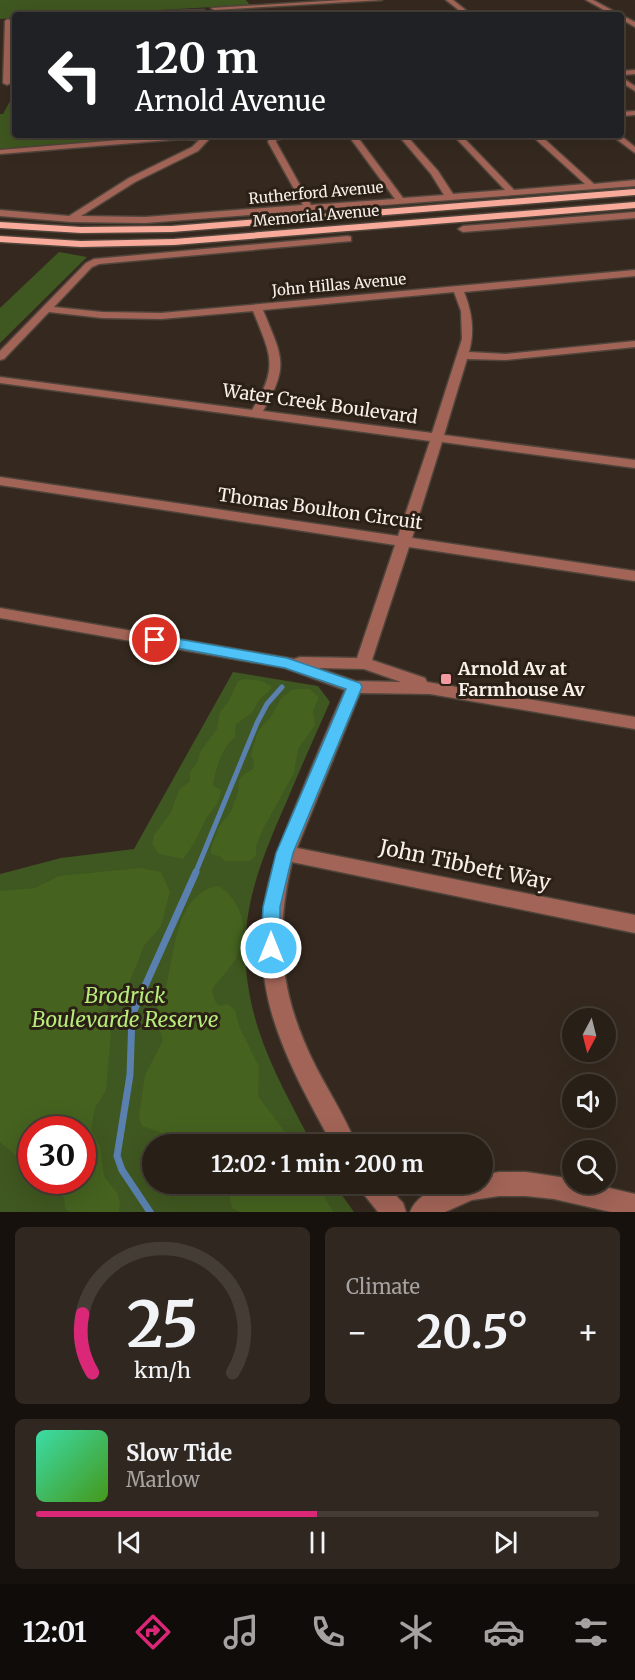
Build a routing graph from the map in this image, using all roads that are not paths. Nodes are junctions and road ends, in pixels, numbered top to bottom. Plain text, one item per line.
1 (255, 0) edge
2 (379, 0) edge
3 (449, 0) edge
4 (589, 0) edge
5 (361, 1) edge
6 (260, 7) junction
7 (369, 10) dead end
8 (209, 11) edge
9 (169, 12) edge
10 (262, 12) edge
11 (464, 12) edge
12 (612, 12) edge
13 (8, 21) edge
14 (3, 44) edge
15 (7, 83) edge
16 (170, 138) edge
17 (207, 138) edge
18 (273, 138) edge
19 (354, 138) edge
20 (405, 138) edge
21 (460, 138) edge
22 (538, 138) edge
23 (619, 138) edge
24 (635, 151) edge
25 (0, 152) edge
26 (635, 183) edge
27 (592, 186) junction
28 (510, 192) junction
29 (635, 192) edge
30 (451, 197) junction
31 (401, 201) junction
32 (635, 205) edge
33 (309, 209) junction
34 (0, 213) edge
35 (635, 215) edge
36 (72, 219) junction
37 (0, 225) edge
38 (463, 229) dead end
39 (0, 239) edge
40 (348, 239) dead end
41 (635, 273) edge
42 (458, 290) junction
43 (257, 307) junction
44 (46, 309) junction
45 (635, 344) edge
46 (462, 355) junction
47 (0, 357) edge
48 (0, 380) edge
49 (255, 414) junction
50 (437, 438) junction
51 (635, 464) edge
52 (0, 481) edge
53 (404, 541) junction
54 (635, 576) edge
55 (0, 613) edge
56 (287, 663) junction
57 (362, 664) junction
58 (355, 685) junction
59 (430, 688) junction
60 (635, 723) edge
61 (285, 853) junction
62 (635, 924) edge
63 (339, 1134) edge
64 (379, 1194) edge
65 (635, 1206) edge
66 (394, 1212) edge
67 (422, 1212) edge

1 - 6 street
2 - 5 street
3 - 11 street
4 - 12 street
5 - 6 street
5 - 7 street
6 - 8 street
6 - 10 street
8 - 9 street
13 - 14 street
14 - 15 street
16 - 25 street
17 - 36 street
18 - 33 street
19 - 31 street
20 - 30 street
21 - 28 street
22 - 27 street
23 - 24 street
26 - 27 street, Rutherford Avenue
27 - 28 street, Rutherford Avenue
28 - 30 street, Rutherford Avenue
29 - 37 main road, Memorial Avenue
30 - 31 street, Rutherford Avenue
31 - 33 street, Rutherford Avenue
32 - 39 main road, Memorial Avenue
33 - 36 street, Rutherford Avenue
34 - 36 street, Rutherford Avenue
35 - 38 street
40 - 44 street
41 - 42 street, John Hillas Avenue
42 - 43 street, John Hillas Avenue
42 - 46 street
43 - 44 street, John Hillas Avenue
43 - 49 street
44 - 47 street
45 - 46 street
46 - 50 street
48 - 49 street, Water Creek Boulevard
49 - 50 street, Water Creek Boulevard
50 - 51 street, Water Creek Boulevard
50 - 53 street
52 - 53 street, Thomas Boulton Circuit
53 - 54 street, Thomas Boulton Circuit
53 - 57 street
55 - 56 street
56 - 57 street
56 - 58 street
57 - 58 street
57 - 58 street
57 - 59 street
58 - 59 street
58 - 61 street
59 - 60 street
61 - 62 street, John Tibbett Way
61 - 63 street
64 - 66 street
65 - 67 street

